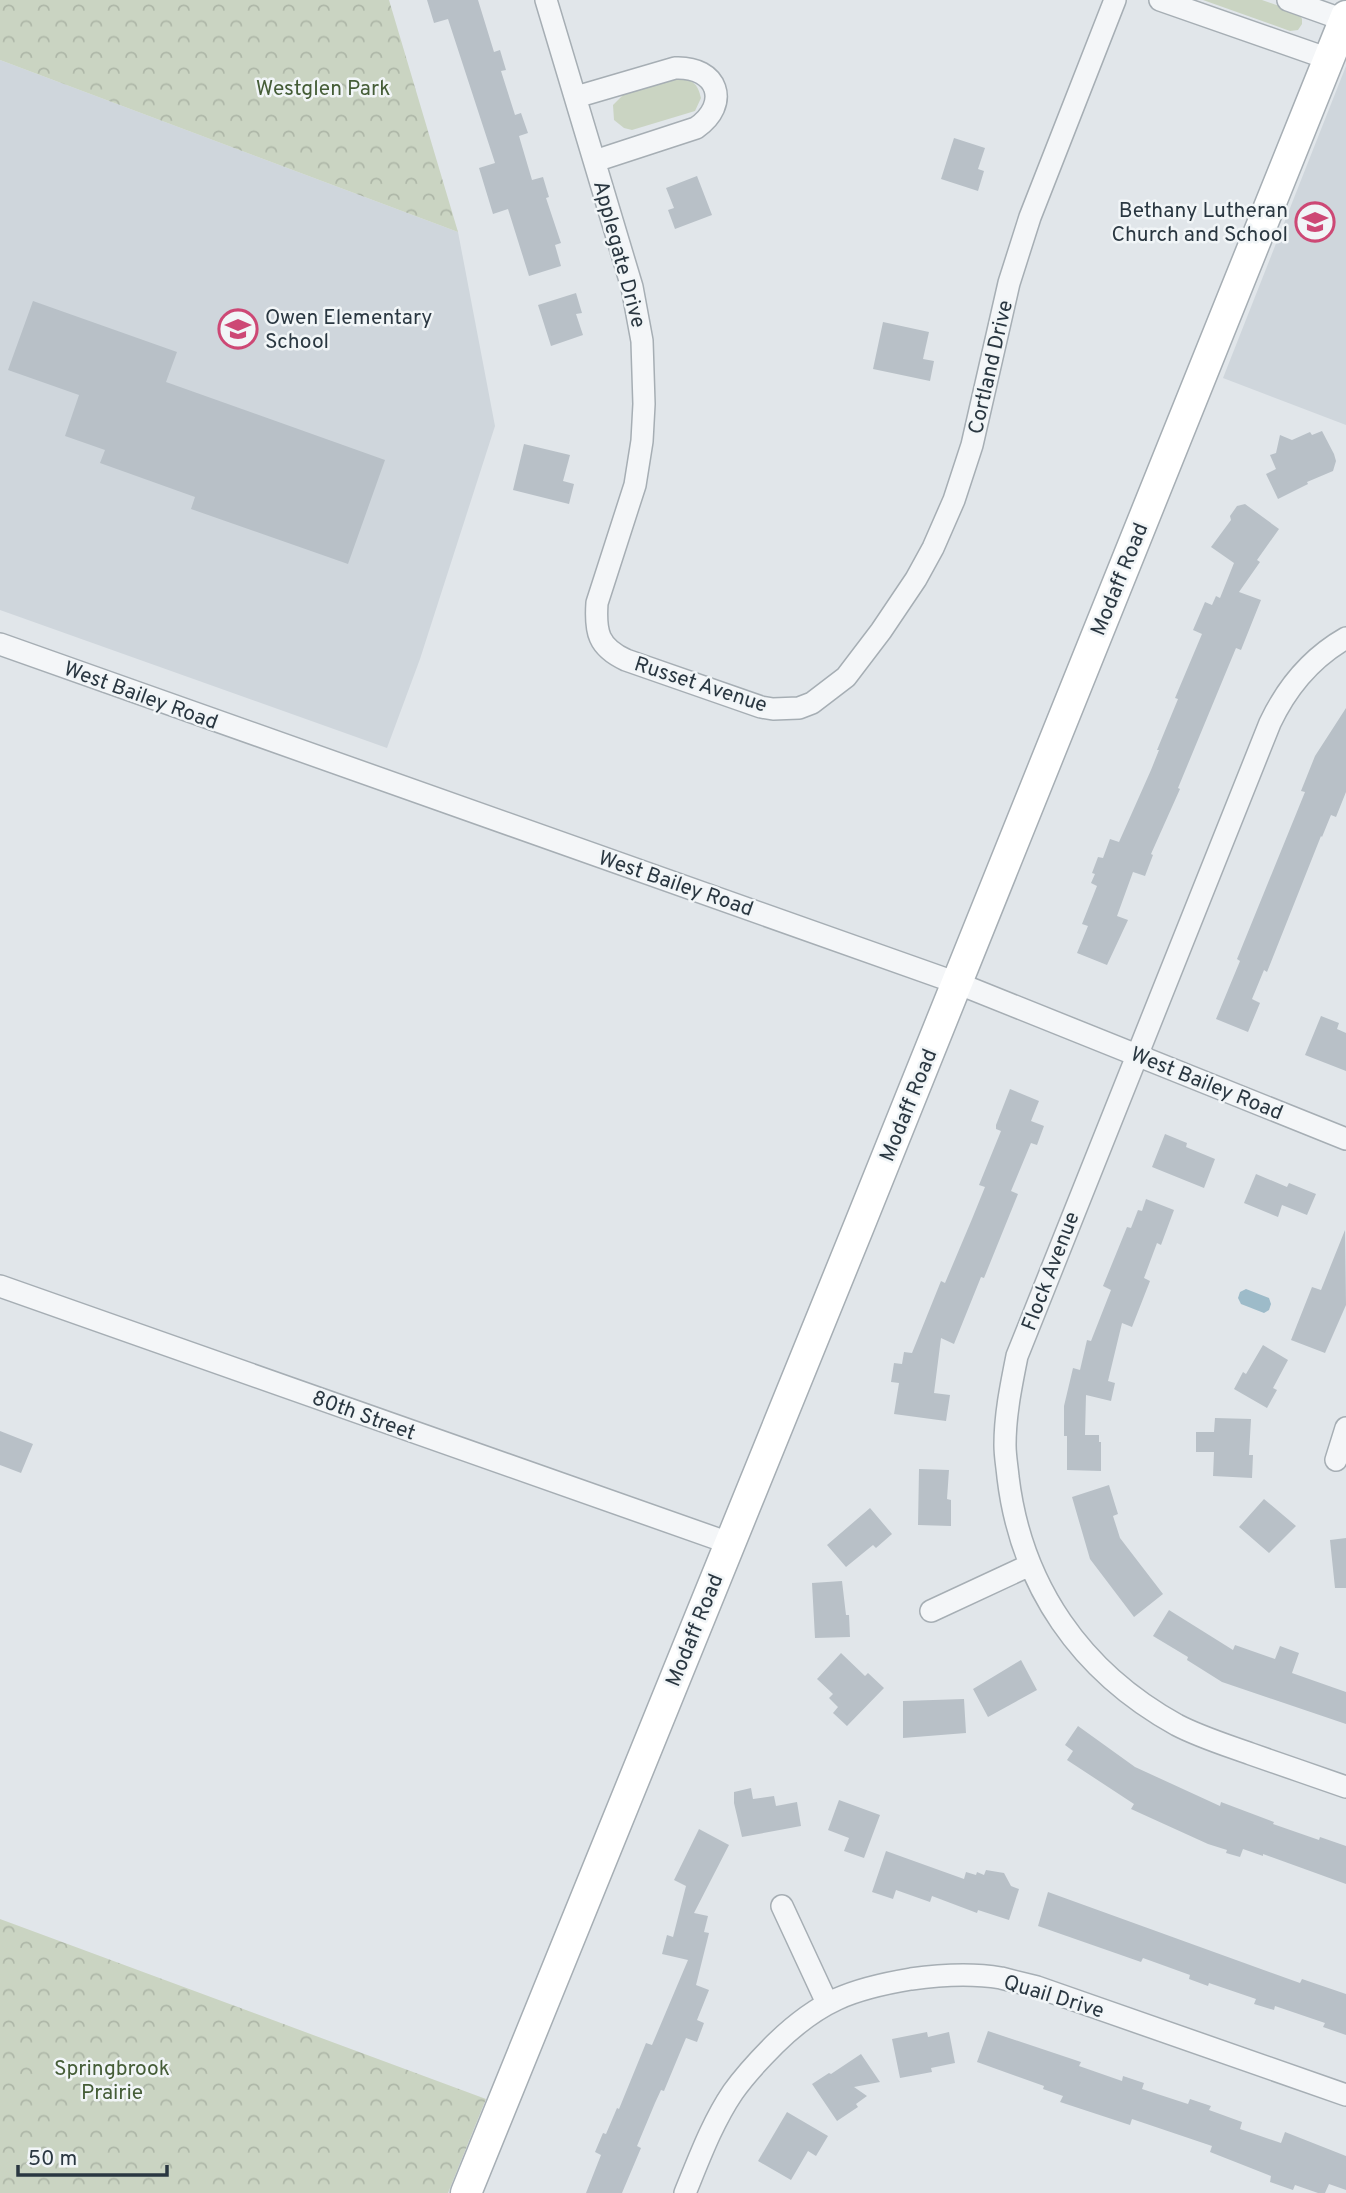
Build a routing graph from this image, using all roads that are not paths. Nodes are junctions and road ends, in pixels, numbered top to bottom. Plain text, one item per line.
1 (546, 0) edge
2 (1115, 0) edge
3 (1160, 0) edge
4 (1288, 0) edge
5 (1345, 18) edge
6 (1329, 59) junction
7 (576, 97) junction
8 (595, 161) junction
9 (598, 635) joint
10 (1346, 638) edge
11 (0, 644) edge
12 (812, 703) joint
13 (957, 983) junction
14 (1136, 1055) junction
15 (1346, 1139) edge
16 (0, 1286) edge
17 (1346, 1428) edge
18 (1336, 1460) dead end
19 (729, 1543) junction
20 (1030, 1565) junction
21 (931, 1611) dead end
22 (1346, 1787) edge
23 (782, 1906) dead end
24 (827, 2004) junction
25 (1346, 2095) edge
26 (466, 2193) edge
27 (685, 2193) edge

1 - 7 street, Applegate Drive
2 - 12 street, Cortland Drive
3 - 6 street
4 - 5 street
5 - 6 street, Modaff Road
6 - 13 street, Modaff Road
7 - 8 street, Applegate Drive
7 - 8 street
8 - 9 street, Applegate Drive
9 - 12 street, Russet Avenue
10 - 14 street, Flock Avenue
11 - 13 street, West Bailey Road
13 - 14 street, West Bailey Road
13 - 19 street, Modaff Road
14 - 15 street, West Bailey Road
14 - 20 street, Flock Avenue
16 - 19 street, 80th Street
17 - 18 street
19 - 26 street, Modaff Road
20 - 21 street
20 - 22 street, Flock Avenue
23 - 24 street
24 - 25 street, Quail Drive
24 - 27 street, Quail Drive

